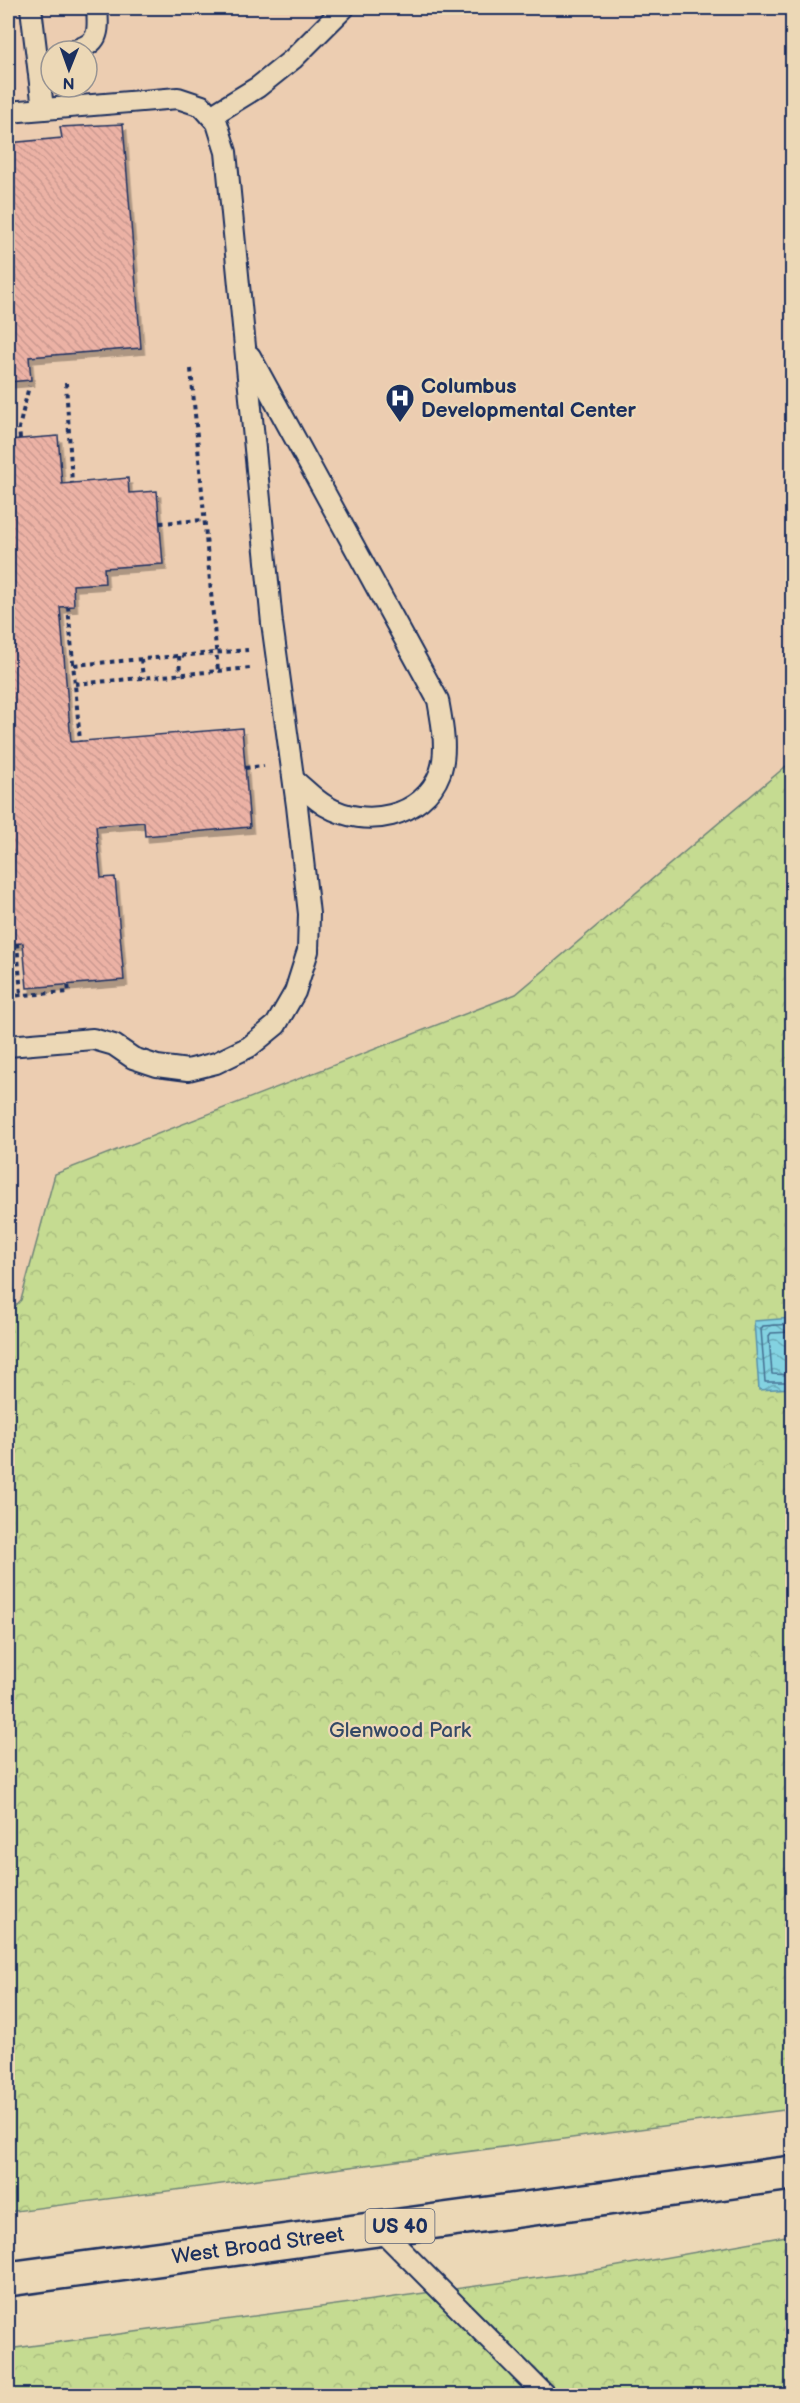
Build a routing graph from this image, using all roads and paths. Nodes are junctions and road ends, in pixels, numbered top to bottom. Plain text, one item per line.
1 (31, 8) edge
2 (97, 8) edge
3 (344, 8) edge
4 (40, 39) edge
5 (96, 39) edge
6 (43, 99) edge
7 (43, 108) junction
8 (8, 112) edge
9 (211, 116) junction
10 (245, 348) junction
11 (191, 369) dead end
12 (66, 383) dead end
13 (28, 386) dead end
14 (20, 439) dead end
15 (72, 483) dead end
16 (204, 520) junction
17 (160, 523) dead end
18 (68, 606) dead end
19 (216, 652) junction
20 (179, 656) junction
21 (277, 656) junction
22 (141, 659) junction
23 (74, 665) junction
24 (218, 671) junction
25 (180, 675) junction
26 (143, 678) junction
27 (75, 684) junction
28 (80, 741) dead end
29 (294, 780) junction
30 (17, 943) dead end
31 (68, 984) dead end
32 (21, 995) junction
33 (8, 996) edge
34 (8, 1046) edge
35 (792, 2173) edge
36 (379, 2228) junction
37 (8, 2278) edge
38 (546, 2396) edge

1 - 4 lane
2 - 5 lane
3 - 9 lane
6 - 7 lane
7 - 8 lane
7 - 9 lane
9 - 10 lane
10 - 21 lane
10 - 29 lane
11 - 16 path
12 - 15 path
13 - 14 path
16 - 17 path
16 - 19 path
18 - 23 path
19 - 20 path
19 - 21 path
19 - 24 path
20 - 22 path
20 - 25 path
21 - 24 path
21 - 29 lane
22 - 23 path
22 - 26 path
23 - 27 path
24 - 25 path
25 - 26 path
26 - 27 path
27 - 28 path
29 - 34 lane
30 - 32 path
31 - 32 path
32 - 33 path
35 - 36 main road, West Broad Street / US 40
36 - 37 main road, West Broad Street / US 40
36 - 38 lane

